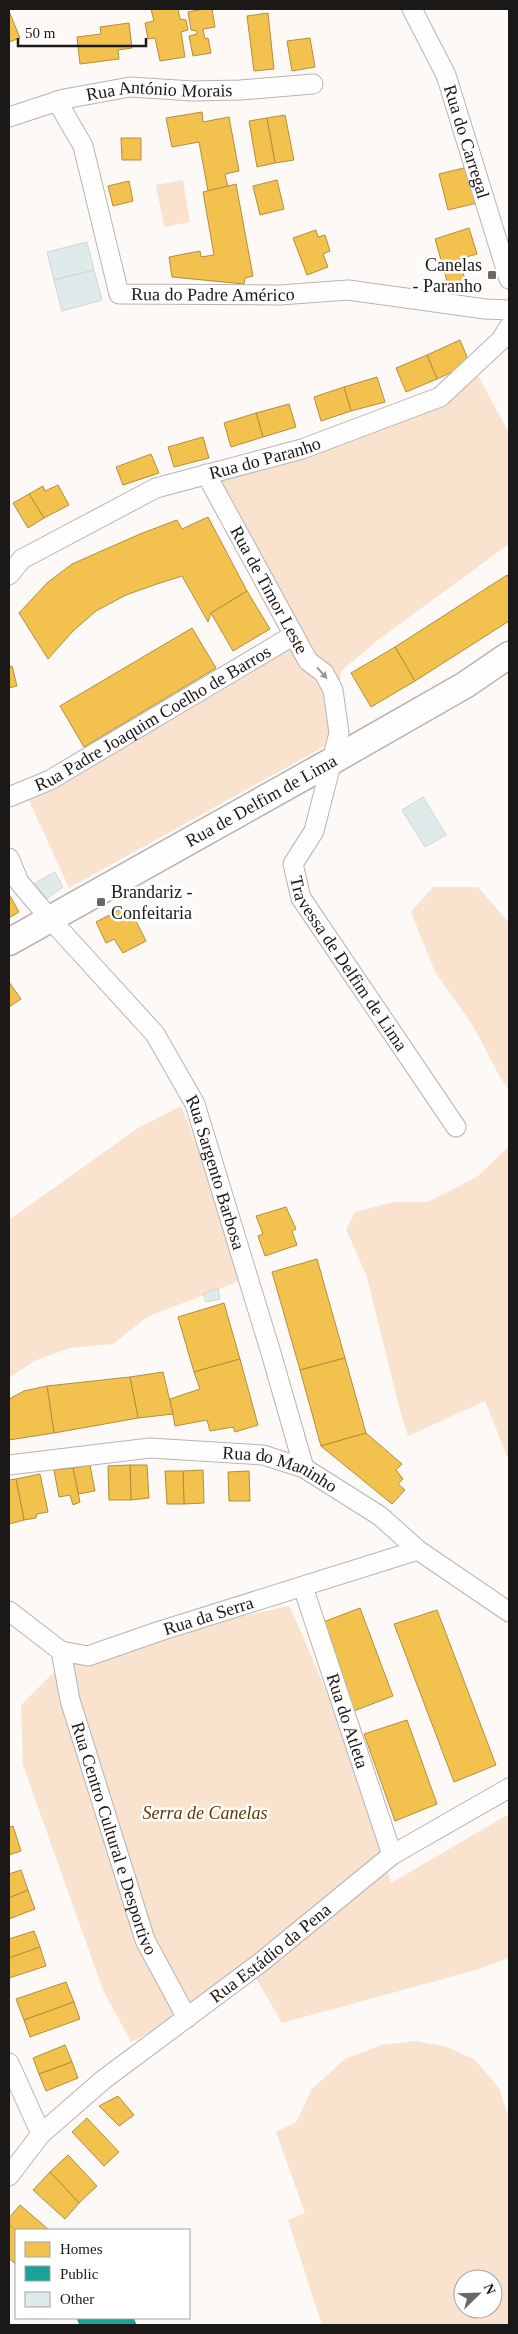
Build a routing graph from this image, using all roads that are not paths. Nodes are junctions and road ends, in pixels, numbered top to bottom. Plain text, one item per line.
1 (412, 9) edge
2 (313, 84) dead end
3 (57, 101) junction
4 (9, 117) edge
5 (509, 280) edge
6 (509, 310) edge
7 (509, 327) edge
8 (206, 474) junction
9 (9, 575) edge
10 (294, 635) junction
11 (509, 655) edge
12 (332, 762) junction
13 (9, 797) edge
14 (9, 858) edge
15 (51, 920) junction
16 (9, 942) edge
17 (456, 1127) dead end
18 (9, 1466) edge
19 (304, 1468) junction
20 (418, 1550) junction
21 (303, 1587) junction
22 (9, 1611) edge
23 (509, 1612) edge
24 (61, 1651) junction
25 (509, 1788) edge
26 (392, 1855) junction
27 (187, 2018) junction
28 (9, 2064) edge
29 (41, 2134) junction
30 (9, 2176) edge

1 - 5 street, Rua do Carregal
2 - 3 street, Rua António Morais
3 - 4 street, Rua António Morais
3 - 6 street, Rua do Padre Américo
7 - 8 street, Rua do Paranho
8 - 9 street, Rua do Paranho
8 - 10 street, Rua de Timor Leste
10 -> 12 street, Rua de Timor Leste
10 - 13 street, Rua Padre Joaquim Coelho de Barros
11 - 12 main road, Rua de Delfim de Lima
12 - 15 main road, Rua de Delfim de Lima
12 - 17 street, Travessa de Delfim de Lima
14 - 15 street, Rua Sargento Barbosa
15 - 16 main road, Rua de Delfim de Lima
15 - 19 street, Rua Sargento Barbosa
18 - 19 street, Rua do Maninho
19 - 20 street, Rua do Maninho
20 - 21 street, Rua da Serra
20 - 23 street, Rua do Maninho
21 - 24 street, Rua da Serra
21 - 26 street, Rua do Atleta
22 - 24 street, Rua da Serra
24 - 27 street, Rua Centro Cultural e Desportivo
25 - 26 street, Rua Estádio da Pena
26 - 27 street, Rua Estádio da Pena
27 - 29 street, Rua Estádio da Pena
28 - 29 street
29 - 30 street, Rua Estádio da Pena

